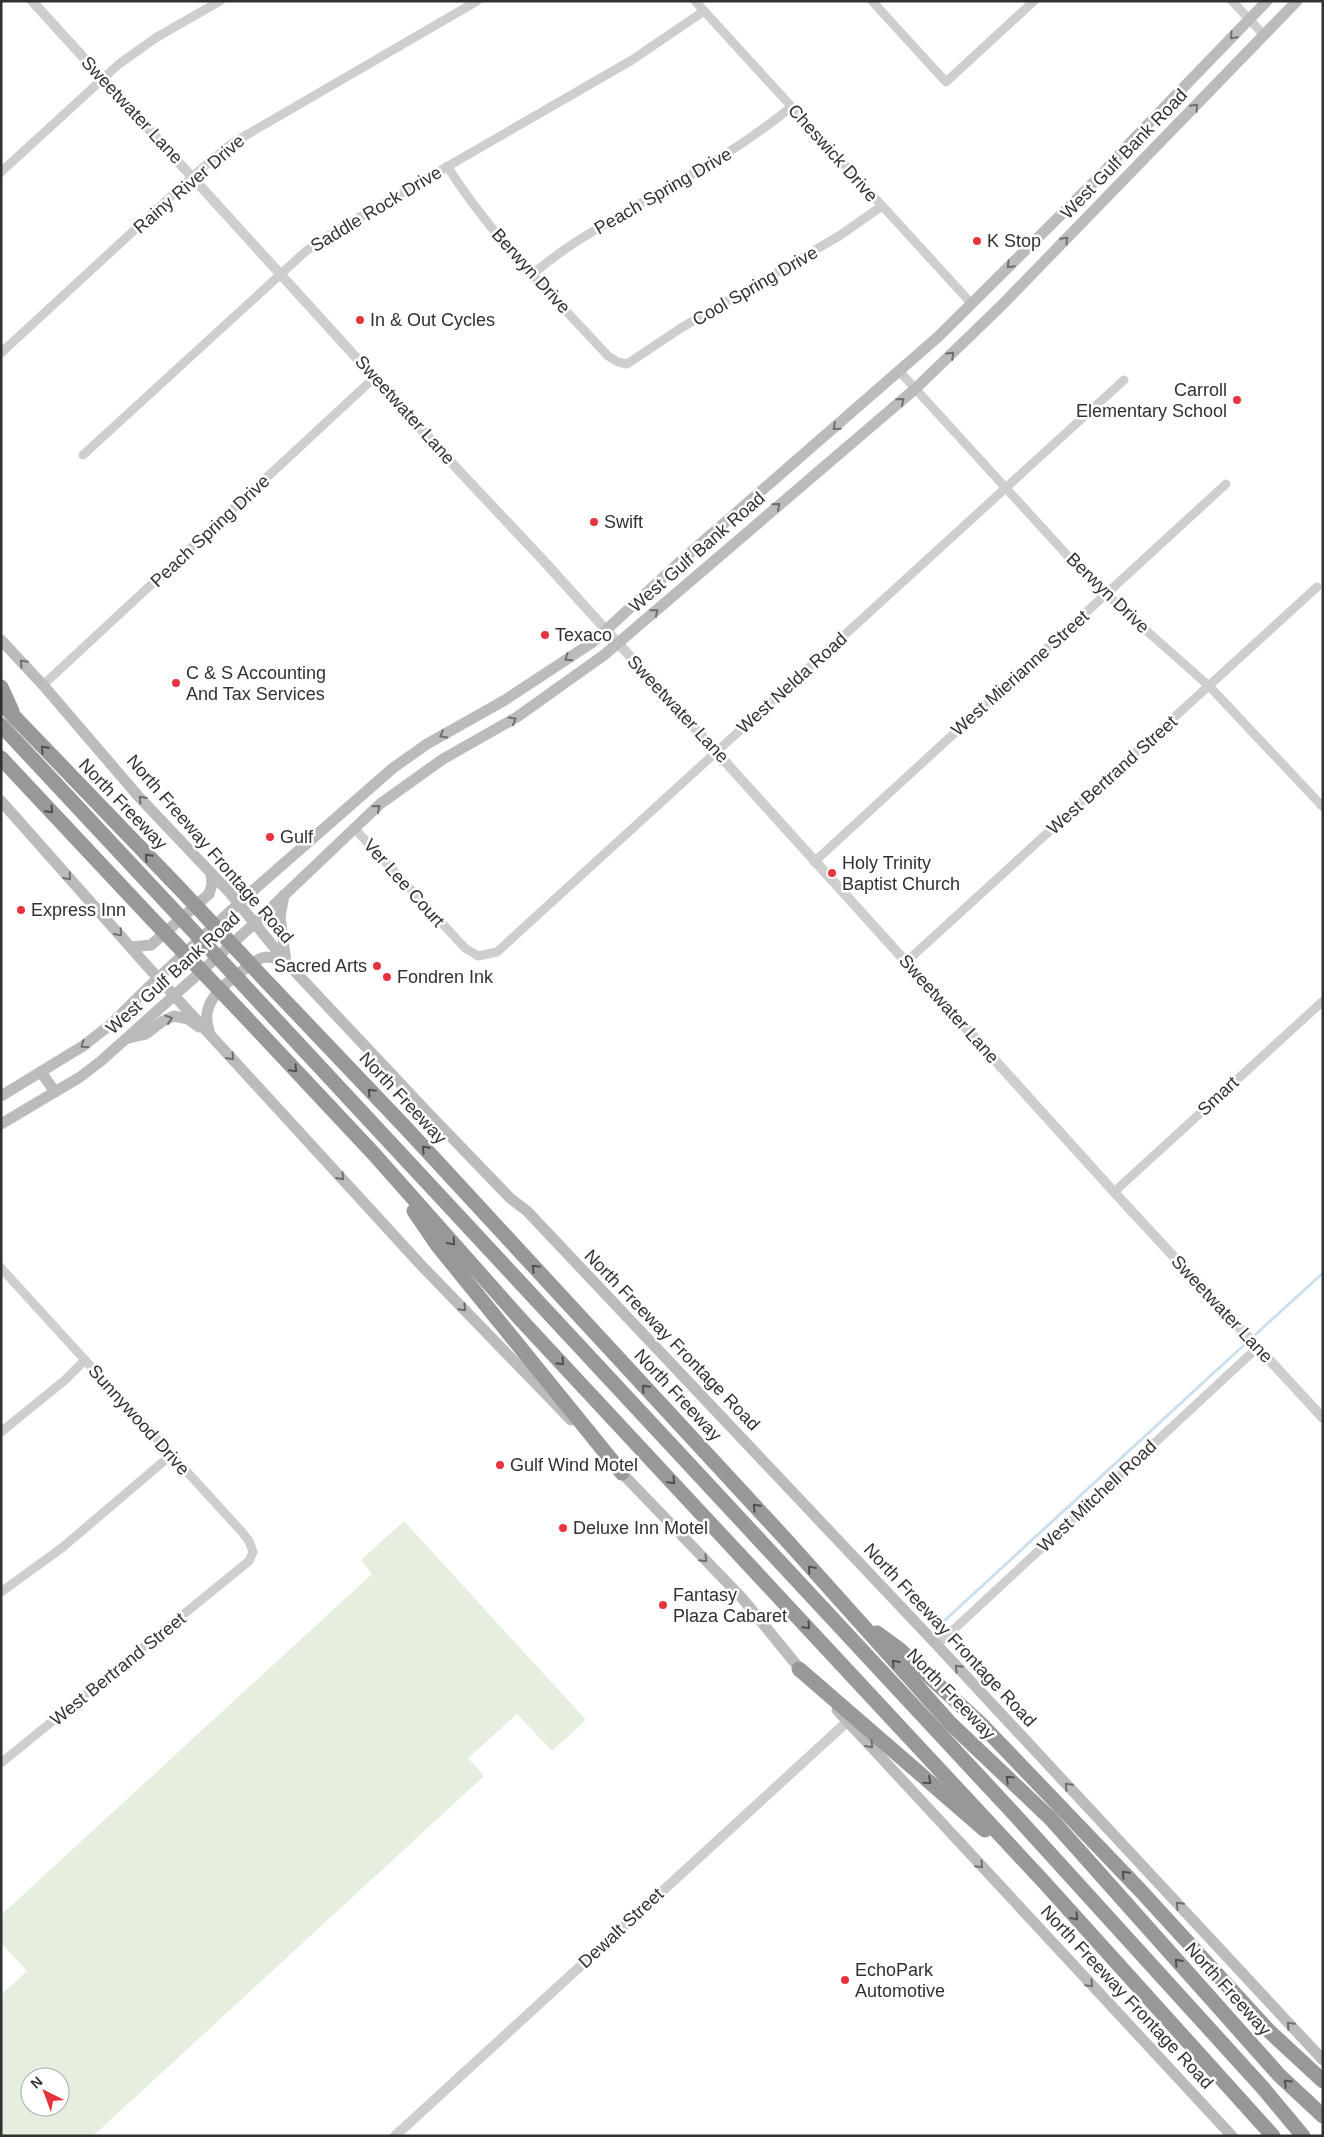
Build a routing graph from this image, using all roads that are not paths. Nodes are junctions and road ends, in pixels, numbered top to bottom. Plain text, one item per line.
1 (32, 1) edge
2 (220, 1) edge
3 (477, 1) edge
4 (695, 1) edge
5 (872, 1) edge
6 (1034, 1) edge
7 (1232, 1) edge
8 (1267, 1) edge
9 (1297, 1) edge
10 (704, 10) junction
11 (1248, 20) junction
12 (1264, 35) junction
13 (103, 78) junction
14 (791, 107) junction
15 (447, 166) junction
16 (1, 172) edge
17 (193, 176) junction
18 (882, 206) junction
19 (280, 273) junction
20 (534, 274) junction
21 (971, 303) junction
22 (1, 353) edge
23 (627, 364) joint
24 (900, 372) junction
25 (375, 377) junction
26 (1124, 380) dead end
27 (915, 388) junction
28 (83, 455) dead end
29 (1226, 484) dead end
30 (1006, 488) junction
31 (1317, 587) dead end
32 (1106, 594) junction
33 (606, 631) junction
34 (1, 640) edge
35 (617, 644) junction
36 (43, 685) junction
37 (1209, 686) junction
38 (1, 687) edge
39 (1, 703) edge
40 (14, 717) junction
41 (1, 725) edge
42 (717, 752) junction
43 (1, 759) edge
44 (1, 801) edge
45 (1323, 807) edge
46 (354, 828) junction
47 (814, 862) junction
48 (276, 872) junction
49 (211, 873) junction
50 (287, 892) junction
51 (238, 904) junction
52 (254, 924) junction
53 (455, 938) joint
54 (131, 947) junction
55 (286, 962) junction
56 (906, 962) junction
57 (159, 977) junction
58 (175, 995) junction
59 (1323, 1001) edge
60 (211, 1035) junction
61 (127, 1039) junction
62 (41, 1072) junction
63 (55, 1092) junction
64 (1, 1096) edge
65 (1, 1124) edge
66 (373, 1153) junction
67 (1114, 1192) junction
68 (1, 1268) edge
69 (1258, 1347) junction
70 (85, 1360) junction
71 (1323, 1418) edge
72 (1, 1432) edge
73 (171, 1455) junction
74 (622, 1473) junction
75 (234, 1574) joint
76 (1, 1592) edge
77 (855, 1618) junction
78 (937, 1645) junction
79 (799, 1669) junction
80 (848, 1722) junction
81 (1, 1763) edge
82 (1043, 1881) junction
83 (1323, 2060) edge
84 (1319, 2078) edge
85 (1323, 2116) edge
86 (396, 2136) edge
87 (1232, 2136) edge
88 (1273, 2136) edge
89 (1303, 2136) edge

1 - 13 street, Sweetwater Lane
2 - 13 street
3 - 17 street, Rainy River Drive
4 - 10 street, Cheswick Drive
5 - 6 street
7 - 11 street
8 - 11 main road, West Gulf Bank Road
9 - 12 main road, West Gulf Bank Road
10 - 14 street, Cheswick Drive
10 - 15 street, Saddle Rock Drive
11 - 12 street
11 -> 21 main road, West Gulf Bank Road
27 -> 12 main road, West Gulf Bank Road
13 - 16 street
13 - 17 street, Sweetwater Lane
14 - 18 street, Cheswick Drive
14 - 20 street, Peach Spring Drive
15 - 19 street, Saddle Rock Drive
15 - 20 street, Berwyn Drive
17 - 19 street, Sweetwater Lane
17 - 22 street, Rainy River Drive
18 - 21 street, Cheswick Drive
18 - 23 street, Cool Spring Drive
19 - 25 street, Sweetwater Lane
19 - 28 street, Saddle Rock Drive
20 - 23 street, Berwyn Drive
21 - 24 main road, West Gulf Bank Road
24 - 27 street, Berwyn Drive
24 -> 33 main road, West Gulf Bank Road
25 - 33 street, Sweetwater Lane
25 - 36 street, Peach Spring Drive
26 - 30 street, West Nelda Road
27 - 30 street, Berwyn Drive
35 -> 27 main road, West Gulf Bank Road
29 - 32 street, West Mierianne Street
30 - 32 street, Berwyn Drive
30 - 42 street, West Nelda Road
31 - 37 street, West Bertrand Street
32 - 37 street, Berwyn Drive
32 - 47 street, West Mierianne Street
33 - 35 street, Sweetwater Lane
33 -> 48 main road, West Gulf Bank Road
36 -> 34 main road, North Freeway Frontage Road
35 - 42 street, Sweetwater Lane
46 -> 35 main road, West Gulf Bank Road
49 -> 36 main road, North Freeway Frontage Road
37 - 45 street, Berwyn Drive
37 - 56 street, West Bertrand Street
38 - 40 highway
39 - 40 highway, North Freeway
77 -> 40 highway, North Freeway, bridge
41 - 89 highway, North Freeway, bridge
42 - 47 street, Sweetwater Lane
42 - 53 street, West Nelda Road
43 -> 66 highway, bridge
44 -> 54 main road, North Freeway Frontage Road
46 - 50 main road, West Gulf Bank Road
46 - 53 street, Ver Lee Court
47 - 56 street, Sweetwater Lane
48 - 50 main road
48 - 51 main road, West Gulf Bank Road
49 - 51 main road, North Freeway Frontage Road
49 - 54 main road
50 - 52 main road, West Gulf Bank Road
50 - 55 main road
51 - 52 main road, North Freeway Frontage Road
51 - 57 main road, West Gulf Bank Road
52 - 55 main road, North Freeway Frontage Road
52 - 58 main road, West Gulf Bank Road
54 - 57 main road, North Freeway Frontage Road
55 - 60 main road
55 - 78 main road, North Freeway Frontage Road
56 - 67 street, Sweetwater Lane
57 - 58 main road, North Freeway Frontage Road
57 -> 62 main road, West Gulf Bank Road
58 - 60 main road, North Freeway Frontage Road
58 - 61 main road, West Gulf Bank Road
59 - 67 street, Smart
61 -> 60 main road
60 -> 74 main road, North Freeway Frontage Road
61 - 63 main road, West Gulf Bank Road
62 - 63 main road
62 - 64 main road, West Gulf Bank Road
63 - 65 main road, West Gulf Bank Road
66 - 74 highway
66 -> 82 highway
67 - 69 street, Sweetwater Lane
68 - 70 street, Sunnywood Drive
69 - 71 street, Sweetwater Lane
69 - 78 street, West Mitchell Road
70 - 72 street
70 - 73 street, Sunnywood Drive
73 - 75 street, Sunnywood Drive
73 - 76 street
74 -> 79 main road, North Freeway Frontage Road
75 - 81 street, West Bertrand Street
84 -> 77 highway
85 -> 77 highway, North Freeway
83 -> 78 main road, North Freeway Frontage Road
79 - 80 main road, North Freeway Frontage Road
79 -> 82 highway
80 - 86 street, Dewalt Street
80 -> 87 main road, North Freeway Frontage Road
82 -> 88 highway

